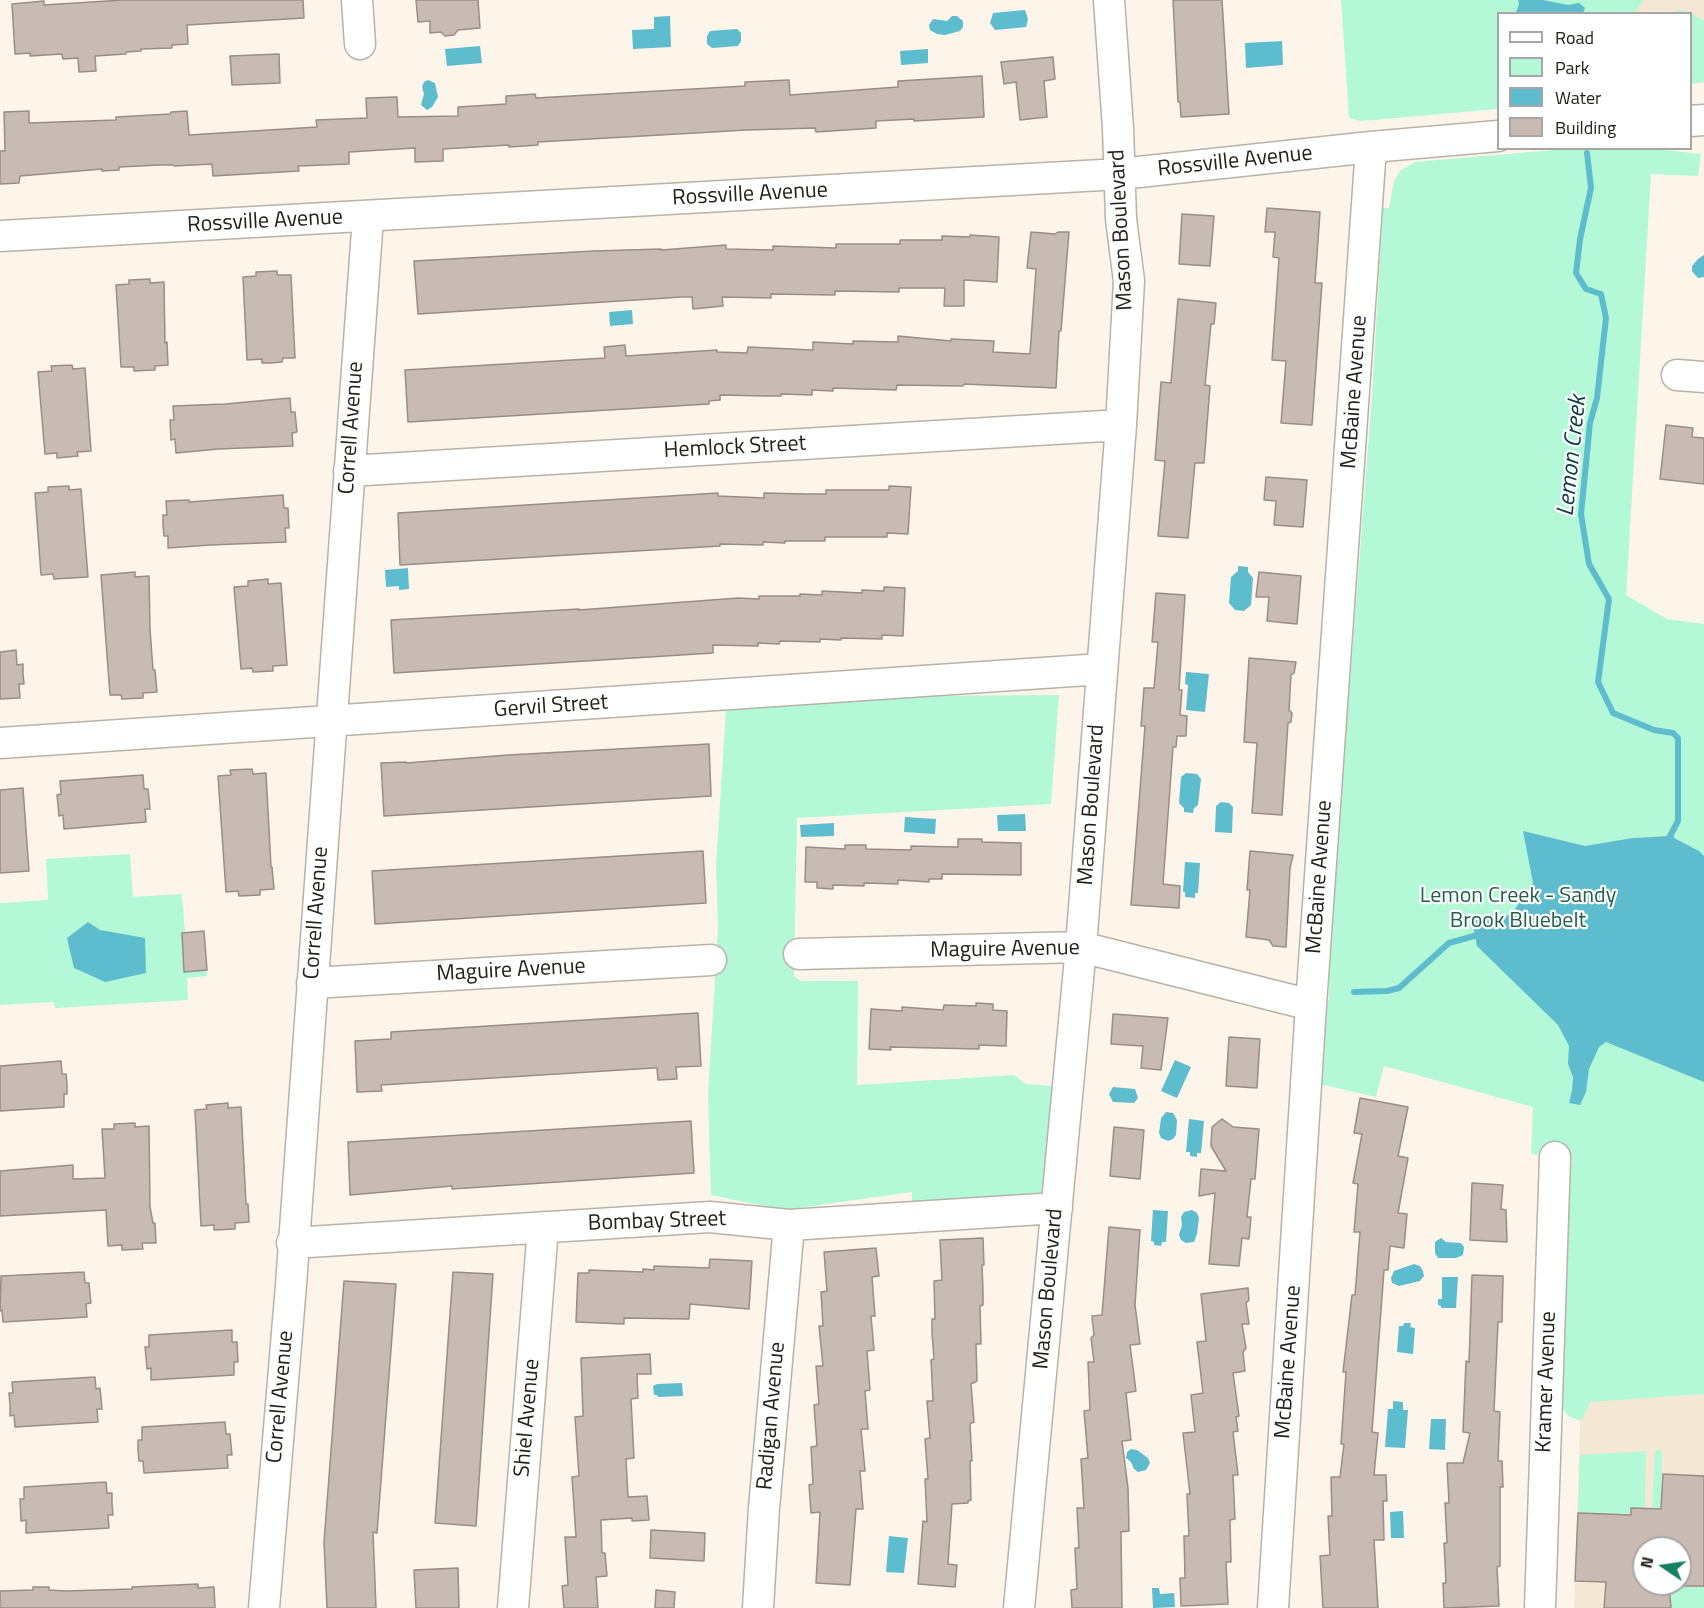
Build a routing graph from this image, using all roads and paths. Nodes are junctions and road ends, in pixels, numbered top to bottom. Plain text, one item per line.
1 (357, 0) edge
2 (1109, 0) edge
3 (360, 44) dead end
4 (1497, 136) edge
5 (1371, 147) junction
6 (1120, 174) junction
7 (368, 217) junction
8 (0, 236) edge
9 (1121, 425) junction
10 (349, 471) junction
11 (1102, 669) junction
12 (331, 722) junction
13 (0, 742) edge
14 (1081, 947) junction
15 (799, 954) dead end
16 (711, 960) dead end
17 (312, 983) junction
18 (1311, 1005) junction
19 (1555, 1157) dead end
20 (1057, 1208) junction
21 (789, 1225) junction
22 (543, 1227) junction
23 (292, 1243) junction
24 (264, 1608) edge
25 (513, 1608) edge
26 (758, 1608) edge
27 (1019, 1608) edge
28 (1273, 1608) edge
29 (1540, 1608) edge

1 - 3 street
2 - 6 street, Mason Boulevard
4 - 5 street, Rossville Avenue
5 - 6 street, Rossville Avenue
5 - 18 street, McBaine Avenue
6 - 7 street, Rossville Avenue
6 - 9 street, Mason Boulevard
7 - 8 street, Rossville Avenue
7 - 10 street, Correll Avenue
9 - 10 street, Hemlock Street
9 - 11 street, Mason Boulevard
10 - 12 street, Correll Avenue
11 - 12 street, Gervil Street
11 - 14 street, Mason Boulevard
12 - 13 street, Gervil Street
12 - 17 street, Correll Avenue
14 - 15 street, Maguire Avenue
14 - 18 street, Maguire Avenue
14 - 20 street, Mason Boulevard
16 - 17 street, Maguire Avenue
17 - 23 street, Correll Avenue
18 - 28 street, McBaine Avenue
19 - 29 street, Kramer Avenue
20 - 21 street, Bombay Street
20 - 27 street, Mason Boulevard
21 - 22 street, Bombay Street
21 - 26 street, Radigan Avenue
22 - 23 street, Bombay Street
22 - 25 street, Shiel Avenue
23 - 24 street, Correll Avenue

